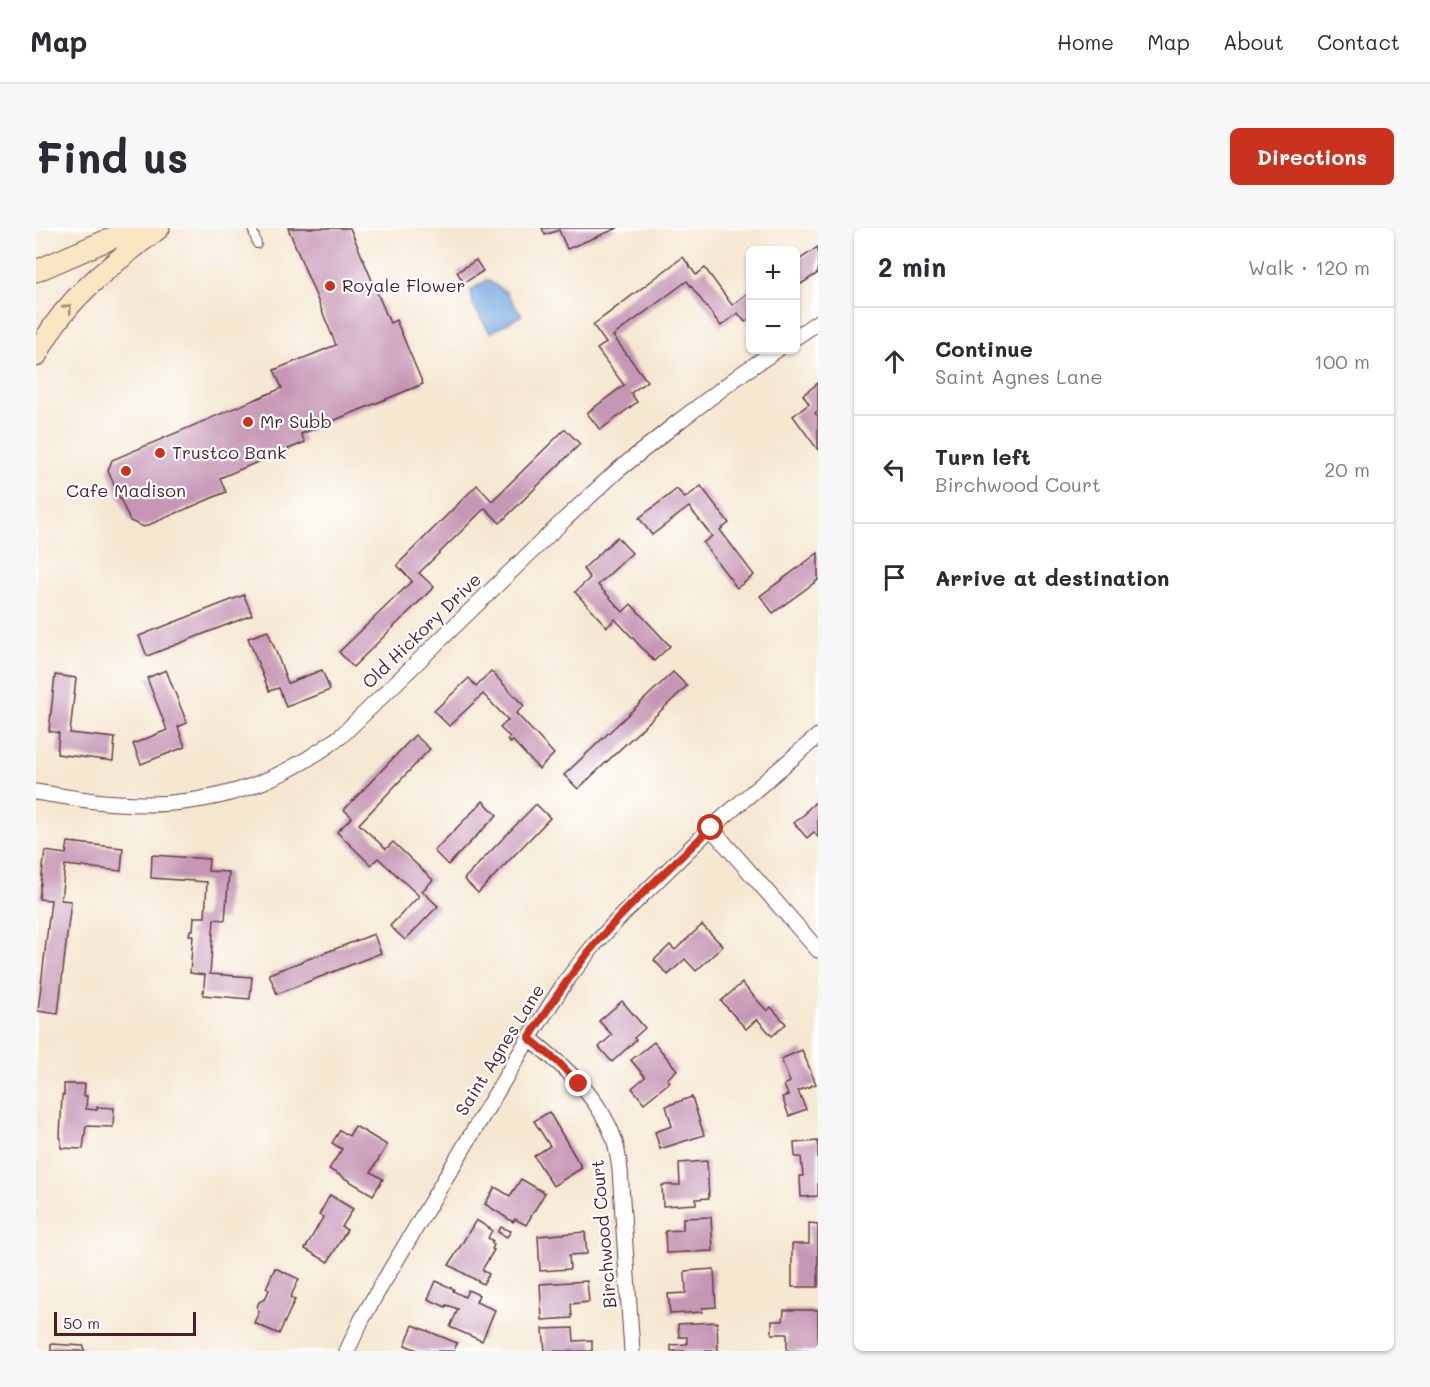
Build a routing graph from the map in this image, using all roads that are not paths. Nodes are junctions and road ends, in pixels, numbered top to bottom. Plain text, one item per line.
1 (135, 228) edge
2 (159, 228) edge
3 (252, 228) edge
4 (257, 244) dead end
5 (36, 271) edge
6 (818, 322) edge
7 (800, 334) edge
8 (771, 354) edge
9 (36, 356) edge
10 (818, 736) edge
11 (36, 792) edge
12 (711, 828) junction
13 (818, 950) edge
14 (529, 1038) junction
15 (347, 1351) edge
16 (632, 1351) edge

1 - 5 main road
9 -> 2 main road
3 - 4 lane
6 - 7 street
8 - 11 street, Old Hickory Drive
10 - 12 street, Saint Agnes Lane
12 - 13 street
12 - 14 street, Saint Agnes Lane
14 - 15 street, Saint Agnes Lane
14 - 16 street, Birchwood Court

